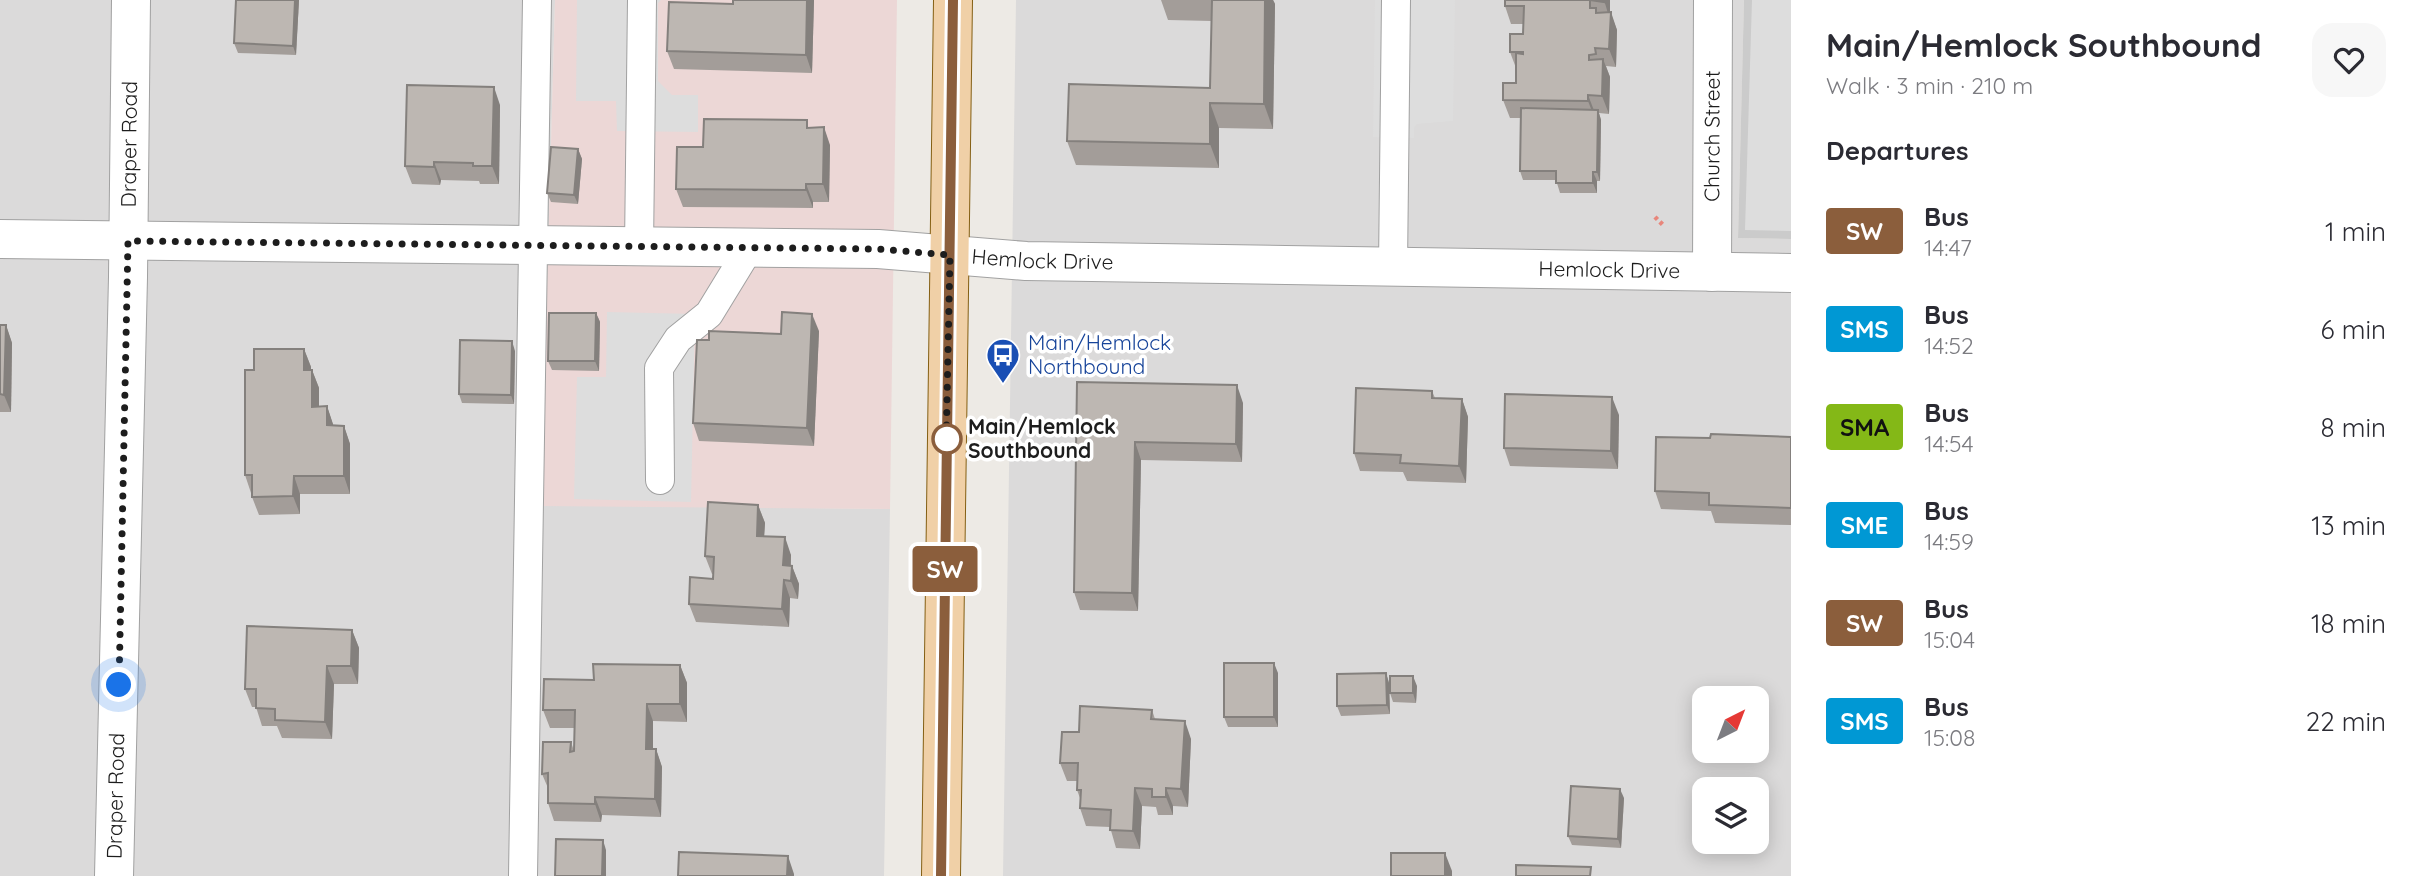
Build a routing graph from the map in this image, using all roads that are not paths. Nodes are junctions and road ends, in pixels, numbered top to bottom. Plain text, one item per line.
1 (131, 0) edge
2 (537, 0) edge
3 (642, 0) edge
4 (953, 0) edge
5 (1396, 0) edge
6 (1713, 0) edge
7 (0, 239) edge
8 (128, 241) junction
9 (533, 245) junction
10 (639, 247) junction
11 (750, 247) junction
12 (950, 255) junction
13 (1393, 267) junction
14 (1712, 272) junction
15 (1791, 274) edge
16 (660, 480) dead end
17 (114, 876) edge
18 (523, 876) edge
19 (941, 876) edge

1 - 8 street, Draper Road
2 - 9 lane
3 - 10 lane
4 - 12 main road
5 - 13 lane
6 - 14 street, Church Street
7 - 8 street, Hemlock Drive
8 - 9 street, Hemlock Drive
8 - 17 street, Draper Road
9 - 10 street, Hemlock Drive
9 - 18 lane
10 - 11 street, Hemlock Drive
11 - 12 street, Hemlock Drive
11 - 16 lane
12 - 13 street, Hemlock Drive
12 - 19 main road
13 - 14 street, Hemlock Drive
14 - 15 street, Hemlock Drive

